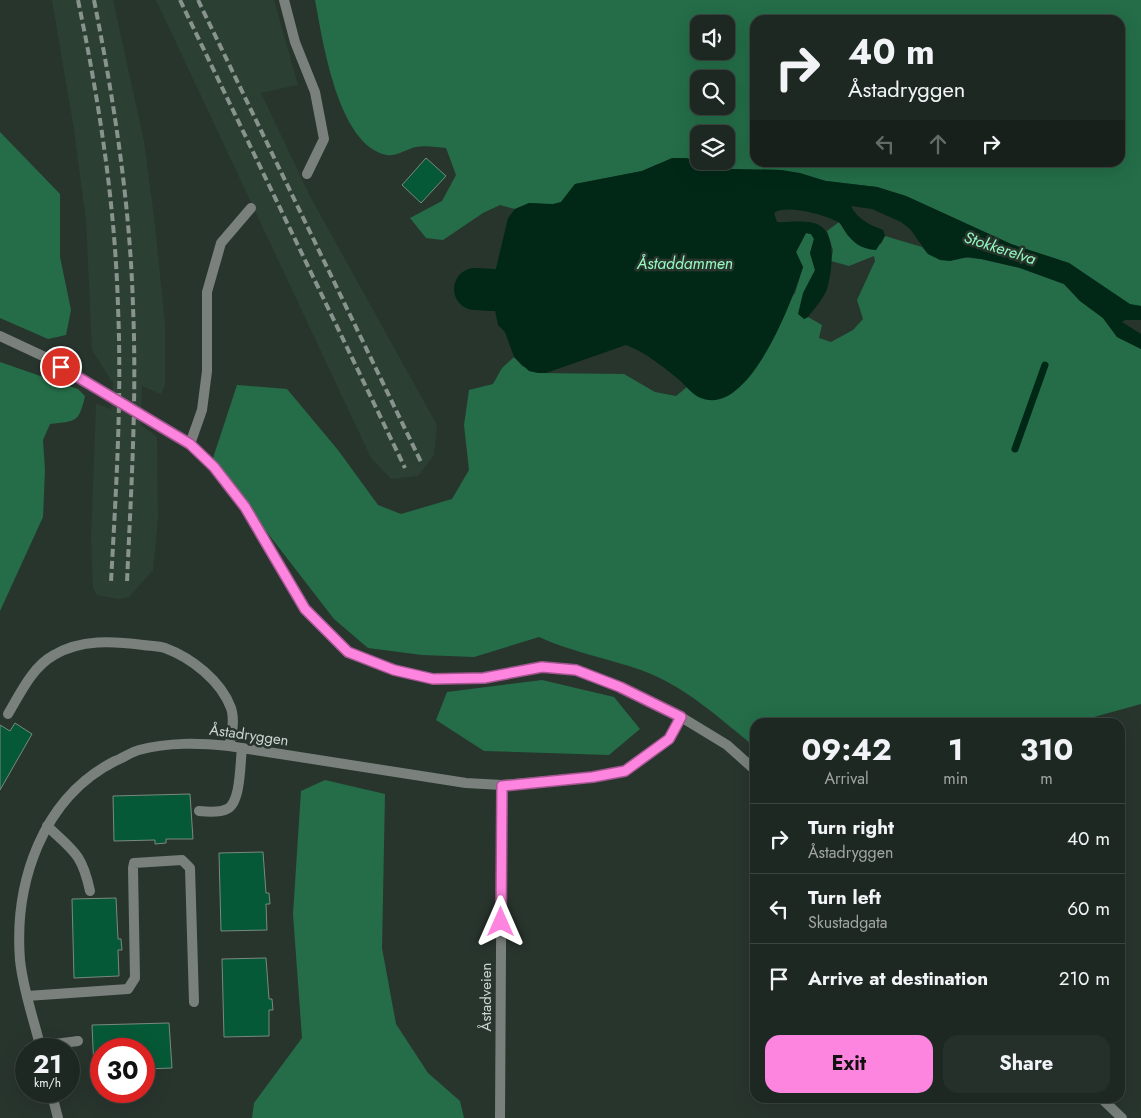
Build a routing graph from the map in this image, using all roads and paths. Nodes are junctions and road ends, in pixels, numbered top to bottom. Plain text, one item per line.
1 (284, 0) edge
2 (308, 174) dead end
3 (251, 208) dead end
4 (0, 336) edge
5 (190, 444) junction
6 (8, 714) dead end
7 (681, 717) junction
8 (229, 746) junction
9 (242, 748) junction
10 (750, 765) edge
11 (502, 786) junction
12 (199, 812) dead end
13 (47, 826) junction
14 (90, 891) dead end
15 (27, 996) junction
16 (194, 1002) dead end
17 (38, 1038) edge
18 (54, 1103) edge
19 (1106, 1103) edge
20 (58, 1118) edge
21 (500, 1118) edge
22 (1122, 1118) edge

1 - 2 street
3 - 5 street
4 - 5 street
5 - 7 street
6 - 8 street
7 - 10 street
7 - 11 street, Åstadryggen
8 - 9 street, Åstadryggen
8 - 13 street, Åstadryggen
9 - 11 street, Åstadryggen
9 - 12 street
11 - 21 street, Åstadveien
13 - 14 street
13 - 15 street, Åstadryggen
15 - 16 street
15 - 17 street, Åstadryggen
18 - 20 street
19 - 22 street

